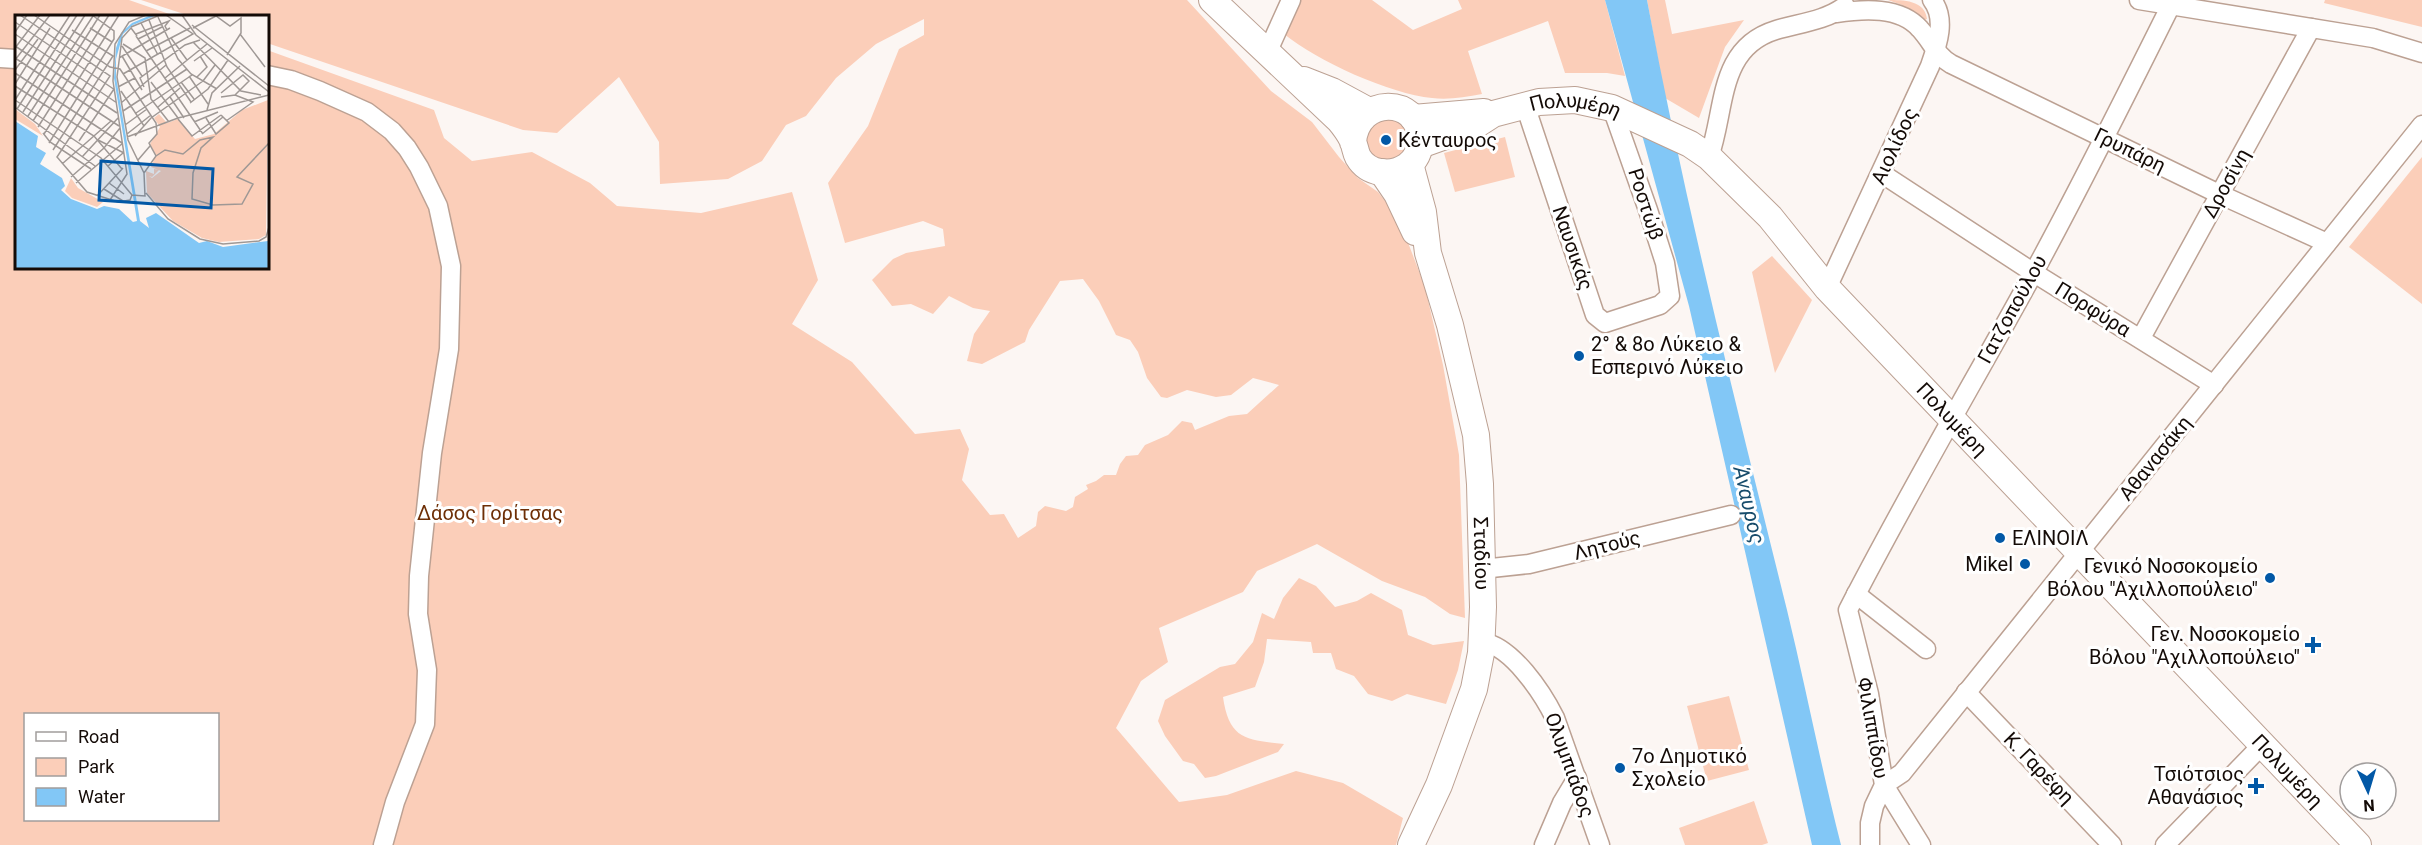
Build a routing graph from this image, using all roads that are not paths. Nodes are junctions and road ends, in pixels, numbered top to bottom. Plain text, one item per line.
1 (1212, 0) edge
2 (1291, 0) edge
3 (1854, 0) edge
4 (1932, 0) edge
5 (2139, 0) edge
6 (2171, 5) junction
7 (1836, 12) junction
8 (2311, 28) junction
9 (1935, 52) junction
10 (1267, 53) junction
11 (2422, 53) edge
12 (0, 57) edge
13 (15, 59) edge
14 (268, 75) edge
15 (1295, 78) junction
16 (1525, 105) junction
17 (1615, 110) junction
18 (1369, 111) junction
19 (1493, 114) junction
20 (1413, 118) junction
21 (2422, 125) edge
22 (2105, 138) junction
23 (1353, 142) junction
24 (1700, 151) junction
25 (1415, 154) junction
26 (1382, 172) junction
27 (1881, 173) junction
28 (2219, 194) junction
29 (2327, 243) junction
30 (1428, 253) junction
31 (2034, 273) junction
32 (1827, 288) junction
33 (1668, 301) joint
34 (2140, 338) junction
35 (2214, 385) junction
36 (1951, 418) junction
37 (1731, 515) dead end
38 (2079, 553) junction
39 (1482, 569) junction
40 (1852, 602) junction
41 (1483, 642) junction
42 (1926, 649) dead end
43 (1966, 692) junction
44 (2262, 745) junction
45 (1577, 778) junction
46 (1884, 785) junction
47 (383, 845) edge
48 (1411, 845) edge
49 (1544, 845) edge
50 (1600, 845) edge
51 (1870, 845) edge
52 (1921, 845) edge
53 (2112, 845) edge
54 (2165, 845) edge
55 (2358, 845) edge

1 - 10 main road
2 - 10 street
3 - 7 street
4 - 9 street, Αιολίδος
5 - 6 street
6 - 8 street
6 - 22 street, Γατζοπούλου
7 - 9 street
7 - 24 street
8 - 11 street
8 - 28 street, Δροσίνη
9 - 22 street, Γρυπάρη
9 - 27 street, Αιολίδος
10 - 15 main road
12 - 13 street
14 - 47 street
15 - 18 main road
15 - 23 main road
16 - 17 main road, Πολυμέρη
16 - 19 main road, Πολυμέρη
16 - 33 street, Ναυσικάς
17 - 24 main road, Πολυμέρη
17 - 33 street, Ροστώβ
18 - 20 main road
18 - 23 main road
19 - 20 main road
19 - 25 main road
20 - 25 main road
21 - 29 street, Αθανασάκη
22 - 28 street, Γρυπάρη
22 - 31 street, Γατζοπούλου
23 - 26 main road
24 - 32 main road, Πολυμέρη
25 - 26 main road
25 - 30 main road
26 - 30 main road
27 - 31 street, Πορφύρα
27 - 32 street, Αιολίδος
28 - 29 street, Γρυπάρη
28 - 34 street, Δροσίνη
29 - 35 street, Αθανασάκη
30 - 39 main road, Σταδίου
31 - 34 street, Πορφύρα
31 - 36 street, Γατζοπούλου
32 - 36 main road, Πολυμέρη
34 - 35 street, Πορφύρα
35 - 38 street, Αθανασάκη
36 - 38 main road, Πολυμέρη
36 - 40 street, Γατζοπούλου
37 - 39 street, Λητούς
38 - 43 street, Αθανασάκη
38 - 44 main road, Πολυμέρη
39 - 41 main road, Σταδίου
40 - 42 street
40 - 46 street, Φιλιππίδου
41 - 45 street, Ολυμπιάδος
41 - 48 main road, Σταδίου
43 - 46 street, Αθανασάκη
43 - 53 street, Κ. Γαρέφη
44 - 54 street
44 - 55 main road, Πολυμέρη
45 - 49 street
45 - 50 street, Ολυμπιάδος
46 - 51 street, Φιλιππίδου
46 - 52 street

